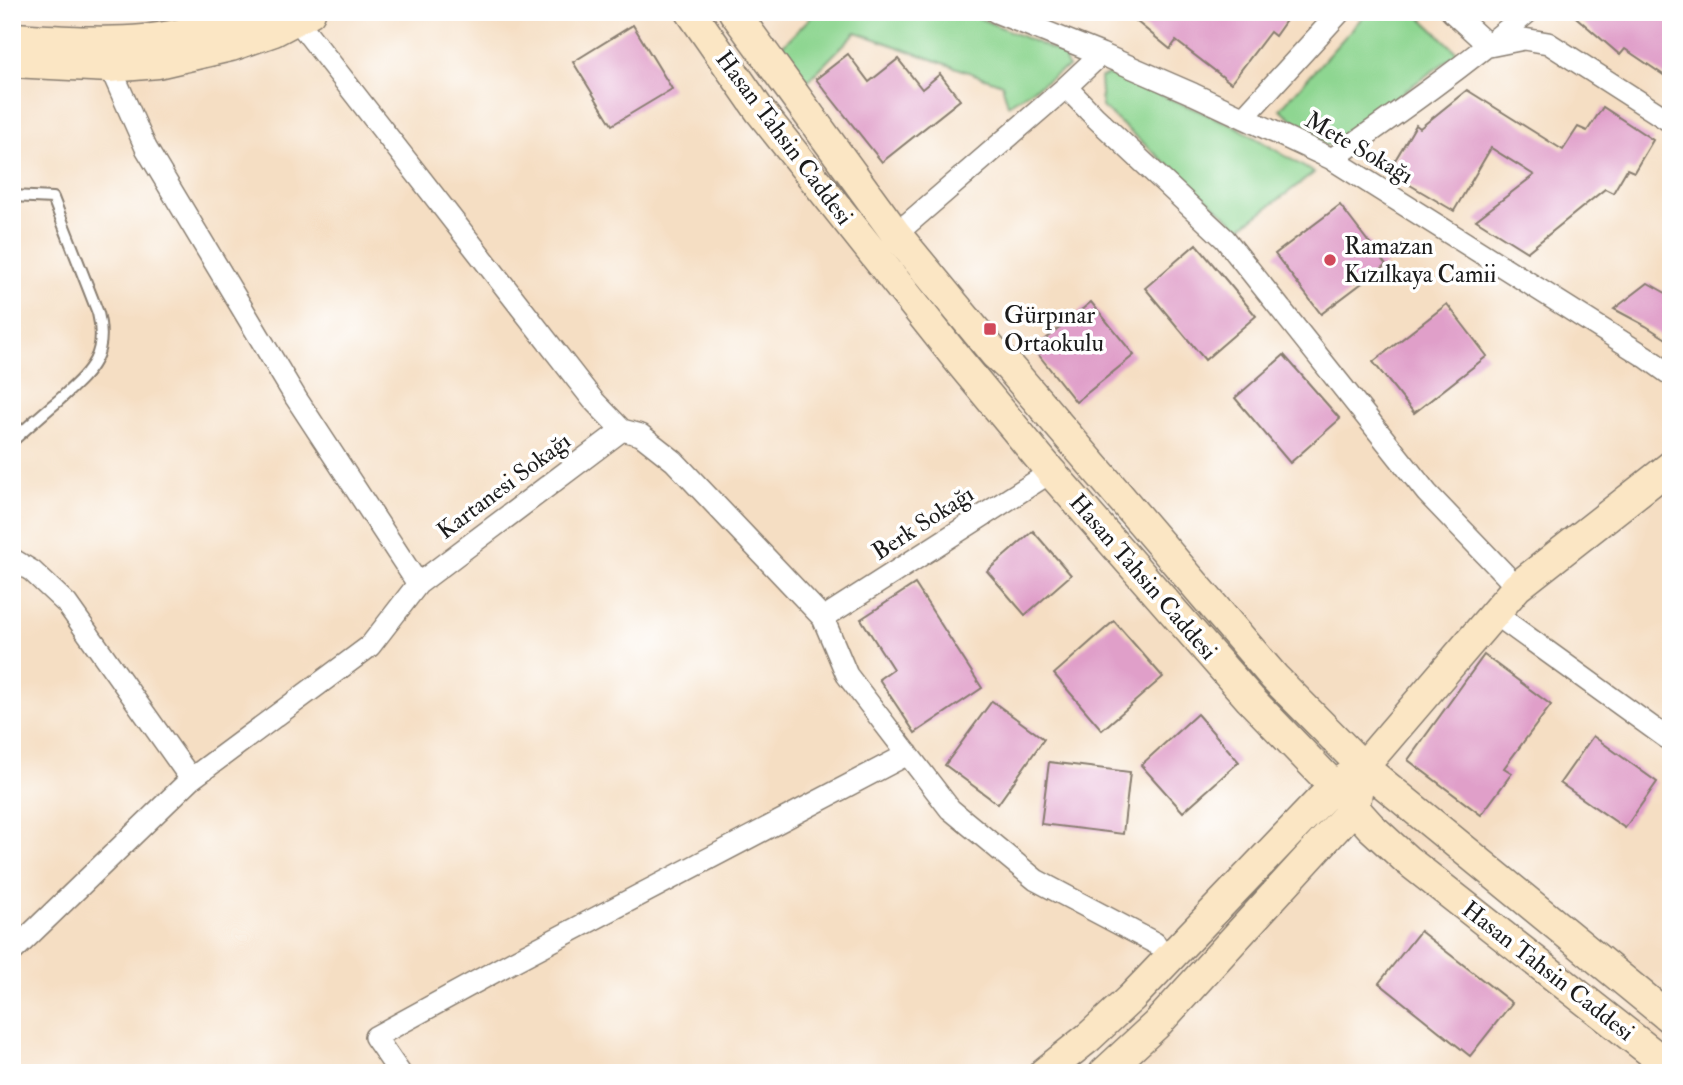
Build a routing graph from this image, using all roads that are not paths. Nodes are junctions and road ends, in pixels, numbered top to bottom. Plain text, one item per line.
1 (249, 12) edge
2 (691, 12) edge
3 (734, 12) edge
4 (996, 12) edge
5 (1340, 12) edge
6 (1452, 12) edge
7 (1528, 12) edge
8 (299, 15) edge
9 (12, 38) edge
10 (1489, 46) junction
11 (1101, 54) junction
12 (12, 62) edge
13 (110, 67) junction
14 (1066, 87) junction
15 (1244, 117) junction
16 (1671, 122) edge
17 (1332, 159) junction
18 (12, 196) edge
19 (896, 234) junction
20 (1671, 375) edge
21 (622, 430) junction
22 (12, 441) edge
23 (1671, 467) edge
24 (1051, 472) junction
25 (12, 559) edge
26 (418, 584) junction
27 (1517, 587) junction
28 (1494, 612) junction
29 (823, 618) junction
30 (1671, 741) edge
31 (908, 754) junction
32 (1363, 767) junction
33 (191, 779) junction
34 (1344, 797) junction
35 (1156, 943) dead end
36 (12, 953) edge
37 (1671, 1019) edge
38 (1089, 1037) junction
39 (1671, 1068) edge
40 (1115, 1070) edge
41 (400, 1073) edge
42 (1044, 1073) edge

1 - 9 main road
2 - 24 main road, Hasan Tahsin Caddesi
3 - 19 main road, Hasan Tahsin Caddesi
4 - 11 street, Mete Sokağı
5 - 15 street
6 - 10 street
7 - 10 street
8 - 13 main road
8 - 21 street
10 - 16 street
10 - 17 street
11 - 14 street
11 - 15 street, Mete Sokağı
12 - 13 main road
13 - 26 street
14 - 19 street
14 - 27 street
15 - 17 street, Mete Sokağı
17 - 20 street, Mete Sokağı
18 - 22 lane
19 - 32 main road, Hasan Tahsin Caddesi
21 - 26 street, Kartanesi Sokağı
21 - 29 street
23 - 27 main road
24 - 29 street, Berk Sokağı
24 - 34 main road, Hasan Tahsin Caddesi
25 - 33 street
26 - 33 street, Kartanesi Sokağı
27 - 28 main road
28 - 30 street
28 - 32 main road
29 - 31 street
31 - 35 street
31 - 41 street
32 - 34 main road
32 - 37 main road, Hasan Tahsin Caddesi
33 - 36 street, Kartanesi Sokağı
34 - 38 main road
34 - 39 main road, Hasan Tahsin Caddesi
34 - 40 main road
38 - 40 street
38 - 42 main road

